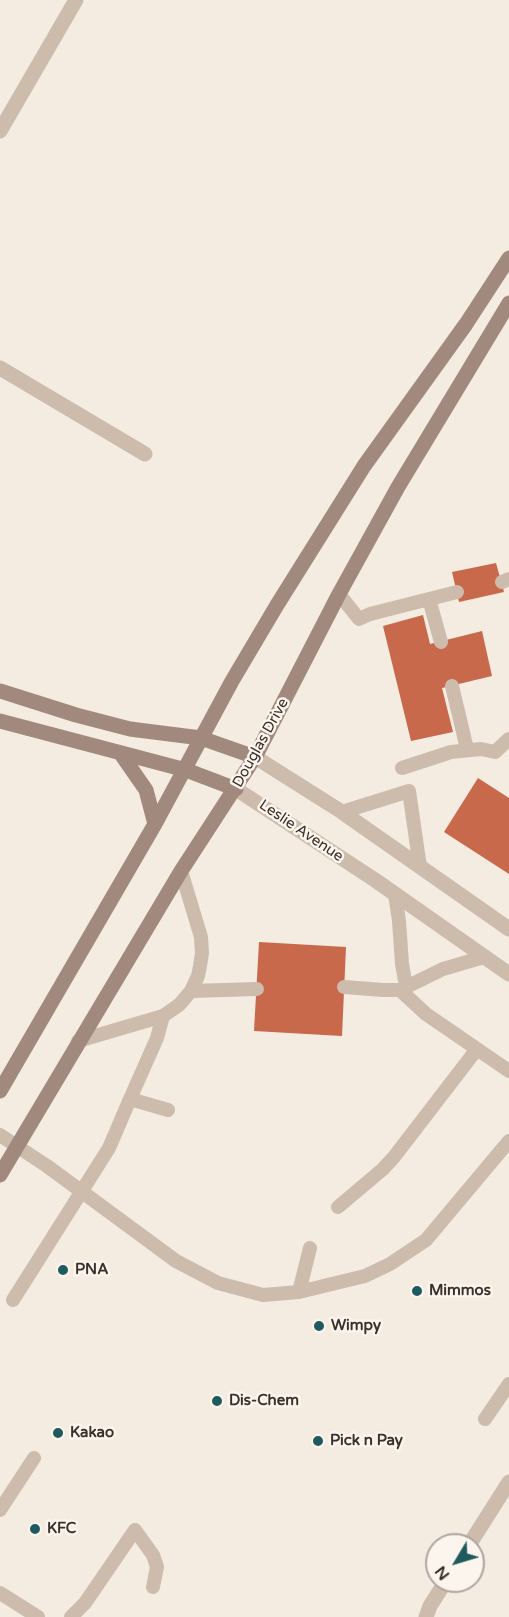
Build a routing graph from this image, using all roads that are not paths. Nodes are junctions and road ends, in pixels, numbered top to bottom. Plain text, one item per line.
1 (76, 0) edge
2 (0, 131) edge
3 (509, 258) edge
4 (509, 303) edge
5 (0, 368) edge
6 (145, 454) dead end
7 (457, 592) dead end
8 (339, 594) junction
9 (429, 599) junction
10 (441, 642) dead end
11 (452, 686) dead end
12 (0, 691) edge
13 (0, 721) edge
14 (201, 738) junction
15 (509, 739) edge
16 (466, 749) junction
17 (121, 754) junction
18 (255, 757) junction
19 (402, 768) dead end
20 (186, 770) junction
21 (237, 789) junction
22 (342, 812) junction
23 (156, 824) junction
24 (420, 867) junction
25 (181, 871) junction
26 (395, 894) junction
27 (509, 929) edge
28 (484, 957) junction
29 (509, 974) edge
30 (344, 987) dead end
31 (403, 988) junction
32 (257, 989) dead end
33 (191, 991) junction
34 (163, 1016) junction
35 (78, 1041) junction
36 (477, 1049) junction
37 (509, 1071) edge
38 (0, 1091) edge
39 (130, 1099) junction
40 (168, 1110) dead end
41 (0, 1135) edge
42 (509, 1141) edge
43 (17, 1147) junction
44 (0, 1175) edge
45 (80, 1190) junction
46 (338, 1207) dead end
47 (310, 1248) dead end
48 (298, 1292) junction
49 (13, 1300) dead end
50 (509, 1384) edge
51 (485, 1419) dead end
52 (33, 1458) dead end
53 (509, 1482) edge
54 (0, 1510) edge
55 (477, 1533) edge
56 (153, 1587) dead end
57 (0, 1593) edge
58 (438, 1593) edge
59 (38, 1617) edge
60 (71, 1617) edge
61 (426, 1617) edge

1 - 2 street
3 - 14 street
4 - 8 street, Douglas Drive
5 - 6 street
7 - 9 lane
8 - 9 lane
8 - 18 street, Douglas Drive
9 - 10 lane
11 - 16 lane
12 - 14 street
13 - 17 street, Leslie Avenue
14 - 18 street
14 - 20 street
15 - 16 lane
16 - 19 lane
17 - 20 street, Leslie Avenue
17 - 23 street
18 - 21 street, Douglas Drive
18 - 22 street
20 - 21 street, Leslie Avenue
20 - 23 street
21 - 25 street, Douglas Drive
21 - 26 street, Leslie Avenue
22 - 24 street
22 - 24 lane
23 - 38 street
24 - 27 street
25 - 33 lane
25 - 35 street, Douglas Drive
26 - 28 street, Leslie Avenue
26 - 31 lane
28 - 29 street, Leslie Avenue
28 - 31 lane
30 - 31 lane
31 - 36 lane
32 - 33 lane
33 - 34 lane
34 - 35 lane
34 - 39 lane
35 - 43 street, Douglas Drive
36 - 37 lane
36 - 46 lane
39 - 40 lane
39 - 45 lane
41 - 43 lane
42 - 48 lane
43 - 44 street, Douglas Drive
43 - 45 lane
45 - 48 lane
45 - 49 lane
47 - 48 lane
50 - 51 lane
52 - 54 lane
53 - 55 street
56 - 60 lane
57 - 59 lane
58 - 61 street

